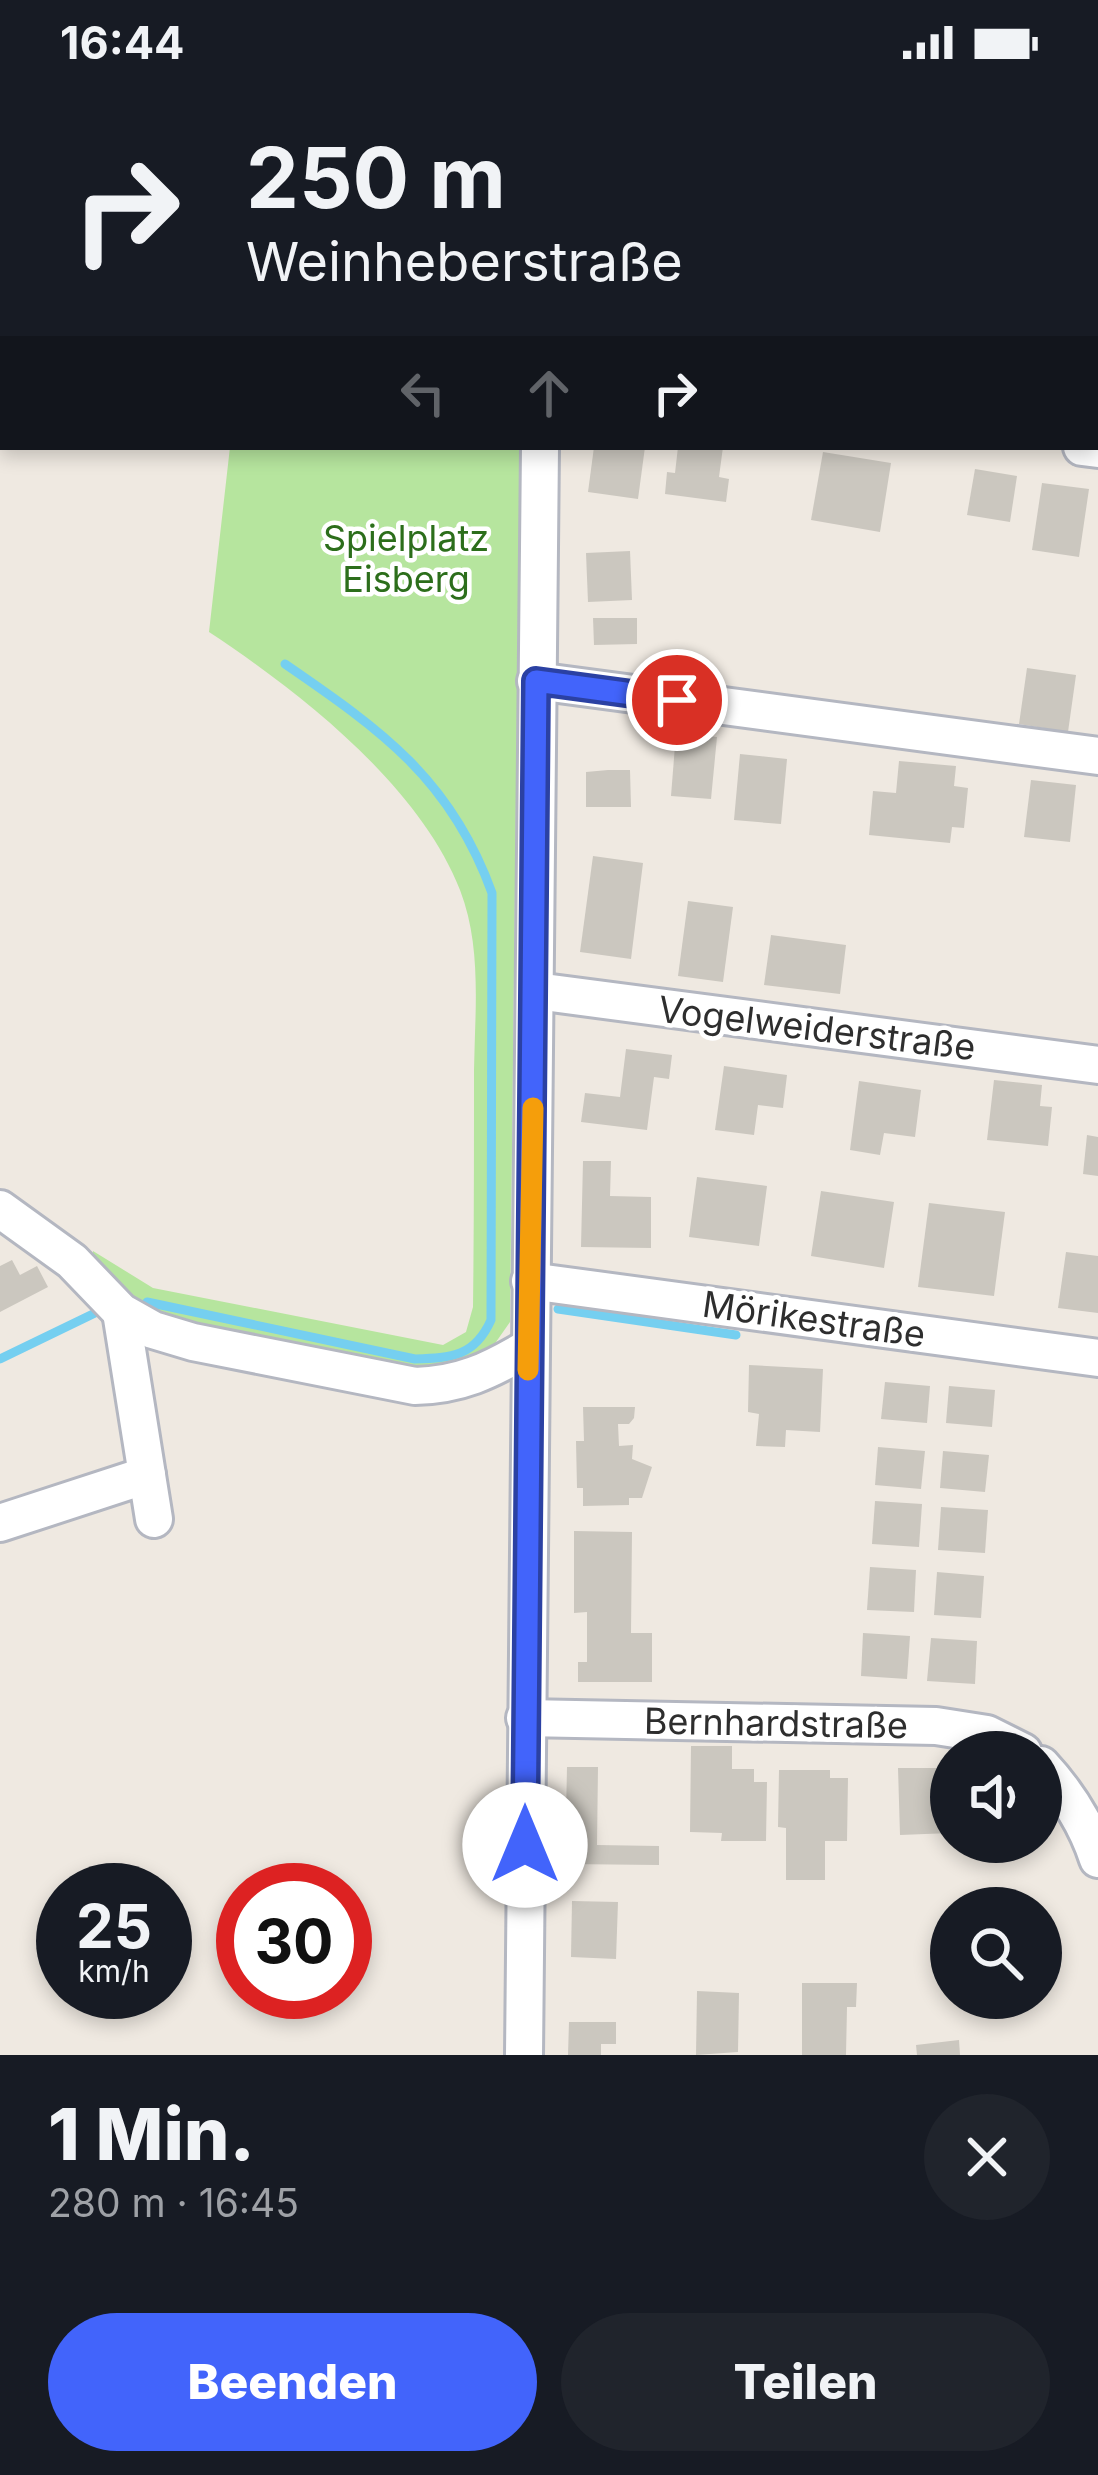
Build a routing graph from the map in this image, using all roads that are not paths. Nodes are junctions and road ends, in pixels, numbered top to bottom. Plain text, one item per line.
1 (540, 450) edge
2 (536, 681) junction
3 (1098, 756) edge
4 (536, 992) junction
5 (1098, 1065) edge
6 (0, 1209) edge
7 (530, 1280) junction
8 (122, 1312) junction
9 (528, 1348) junction
10 (1098, 1358) edge
11 (147, 1475) junction
12 (154, 1519) dead end
13 (0, 1522) edge
14 (525, 1718) junction
15 (968, 1731) edge
16 (1062, 1788) edge
17 (1098, 1859) edge
18 (524, 2055) edge

1 - 2 street
2 - 3 street
2 - 4 street
4 - 5 street, Vogelweiderstraße
4 - 7 street
6 - 8 street
7 - 9 street
7 - 10 street, Mörikestraße
8 - 9 street
8 - 11 street
9 - 14 street
11 - 12 street
11 - 13 street
14 - 15 street, Bernhardstraße
14 - 18 street
16 - 17 street

